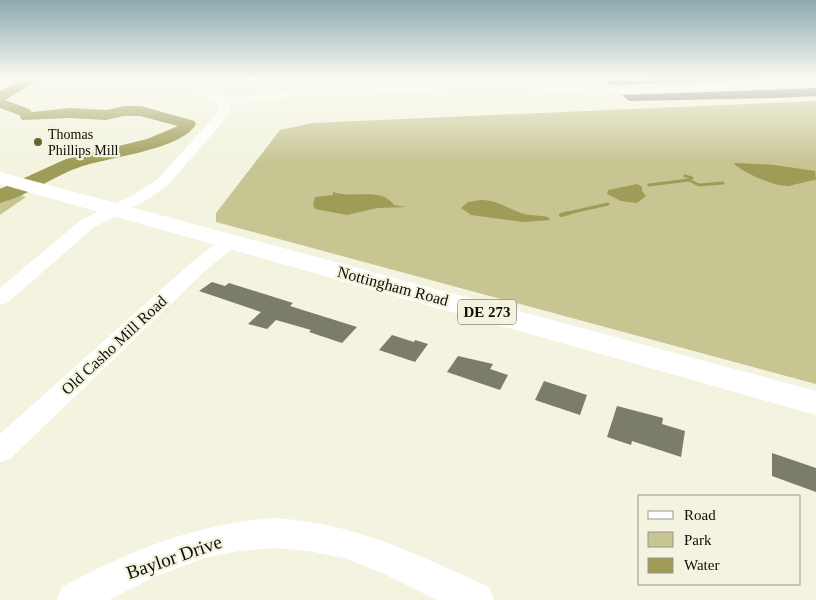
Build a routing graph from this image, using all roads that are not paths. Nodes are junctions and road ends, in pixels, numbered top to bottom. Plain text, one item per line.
1 (224, 107) edge
2 (8, 180) edge
3 (115, 210) junction
4 (230, 242) junction
5 (0, 299) edge
6 (816, 402) edge
7 (0, 451) edge
8 (75, 600) edge
9 (476, 600) edge

1 - 3 street
2 - 3 main road, Nottingham Road / DE 273
3 - 4 main road, Nottingham Road / DE 273
3 - 5 street
4 - 6 main road, Nottingham Road / DE 273
4 - 7 street, Old Casho Mill Road
8 - 9 street, Baylor Drive

